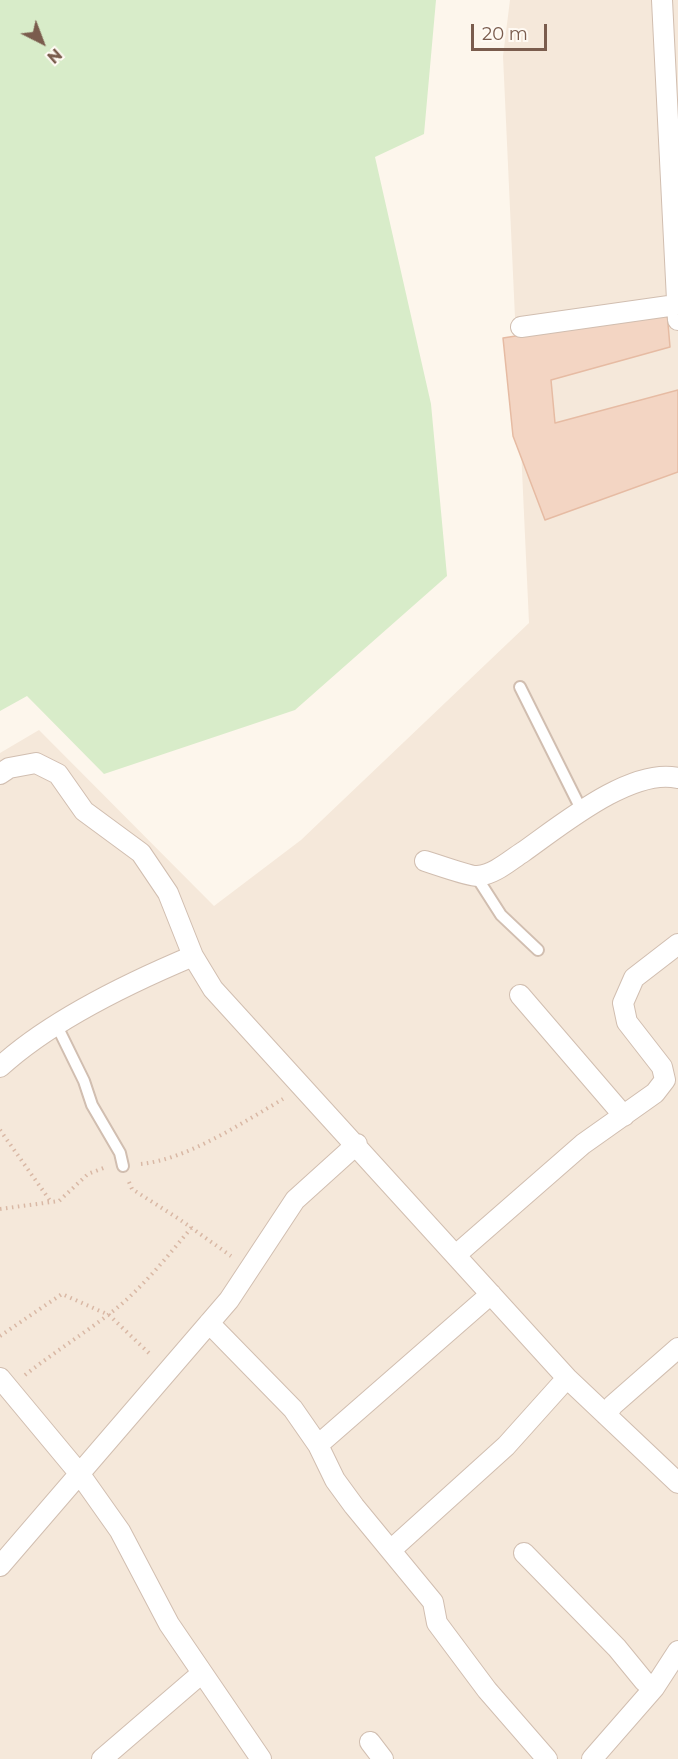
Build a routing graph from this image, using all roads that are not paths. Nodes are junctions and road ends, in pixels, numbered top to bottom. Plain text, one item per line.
1 (668, 11) edge
2 (677, 312) edge
3 (521, 327) dead end
4 (520, 687) dead end
5 (0, 774) edge
6 (678, 778) edge
7 (582, 811) junction
8 (425, 861) dead end
9 (476, 876) junction
10 (678, 944) edge
11 (538, 950) dead end
12 (193, 956) junction
13 (520, 995) dead end
14 (57, 1026) junction
15 (0, 1067) edge
16 (624, 1116) junction
17 (357, 1144) junction
18 (123, 1166) road end
19 (457, 1254) junction
20 (491, 1294) junction
21 (209, 1323) junction
22 (678, 1348) edge
23 (567, 1378) junction
24 (4, 1383) edge
25 (606, 1415) junction
26 (318, 1445) junction
27 (79, 1473) junction
28 (678, 1483) edge
29 (392, 1550) junction
30 (524, 1552) dead end
31 (0, 1566) edge
32 (678, 1651) edge
33 (202, 1674) junction
34 (654, 1688) junction
35 (370, 1742) dead end
36 (102, 1759) edge
37 (261, 1759) edge
38 (383, 1759) edge
39 (547, 1759) edge
40 (592, 1759) edge

1 - 2 street
2 - 3 street
4 - 7 lane
5 - 12 street
6 - 7 street
7 - 9 street
8 - 9 street
9 - 11 lane
10 - 16 street
12 - 14 street
12 - 17 street
13 - 16 street
14 - 15 street
14 - 18 lane
16 - 19 street
17 - 19 street
17 - 21 street
19 - 20 street
20 - 23 street
20 - 26 street
21 - 26 street
21 - 27 street
22 - 25 street
23 - 25 street
23 - 29 street
24 - 27 street
25 - 28 street
26 - 29 street
27 - 31 street
27 - 33 street
29 - 39 street
30 - 34 street
32 - 34 street
33 - 36 street
33 - 37 street
34 - 40 street
35 - 38 street

